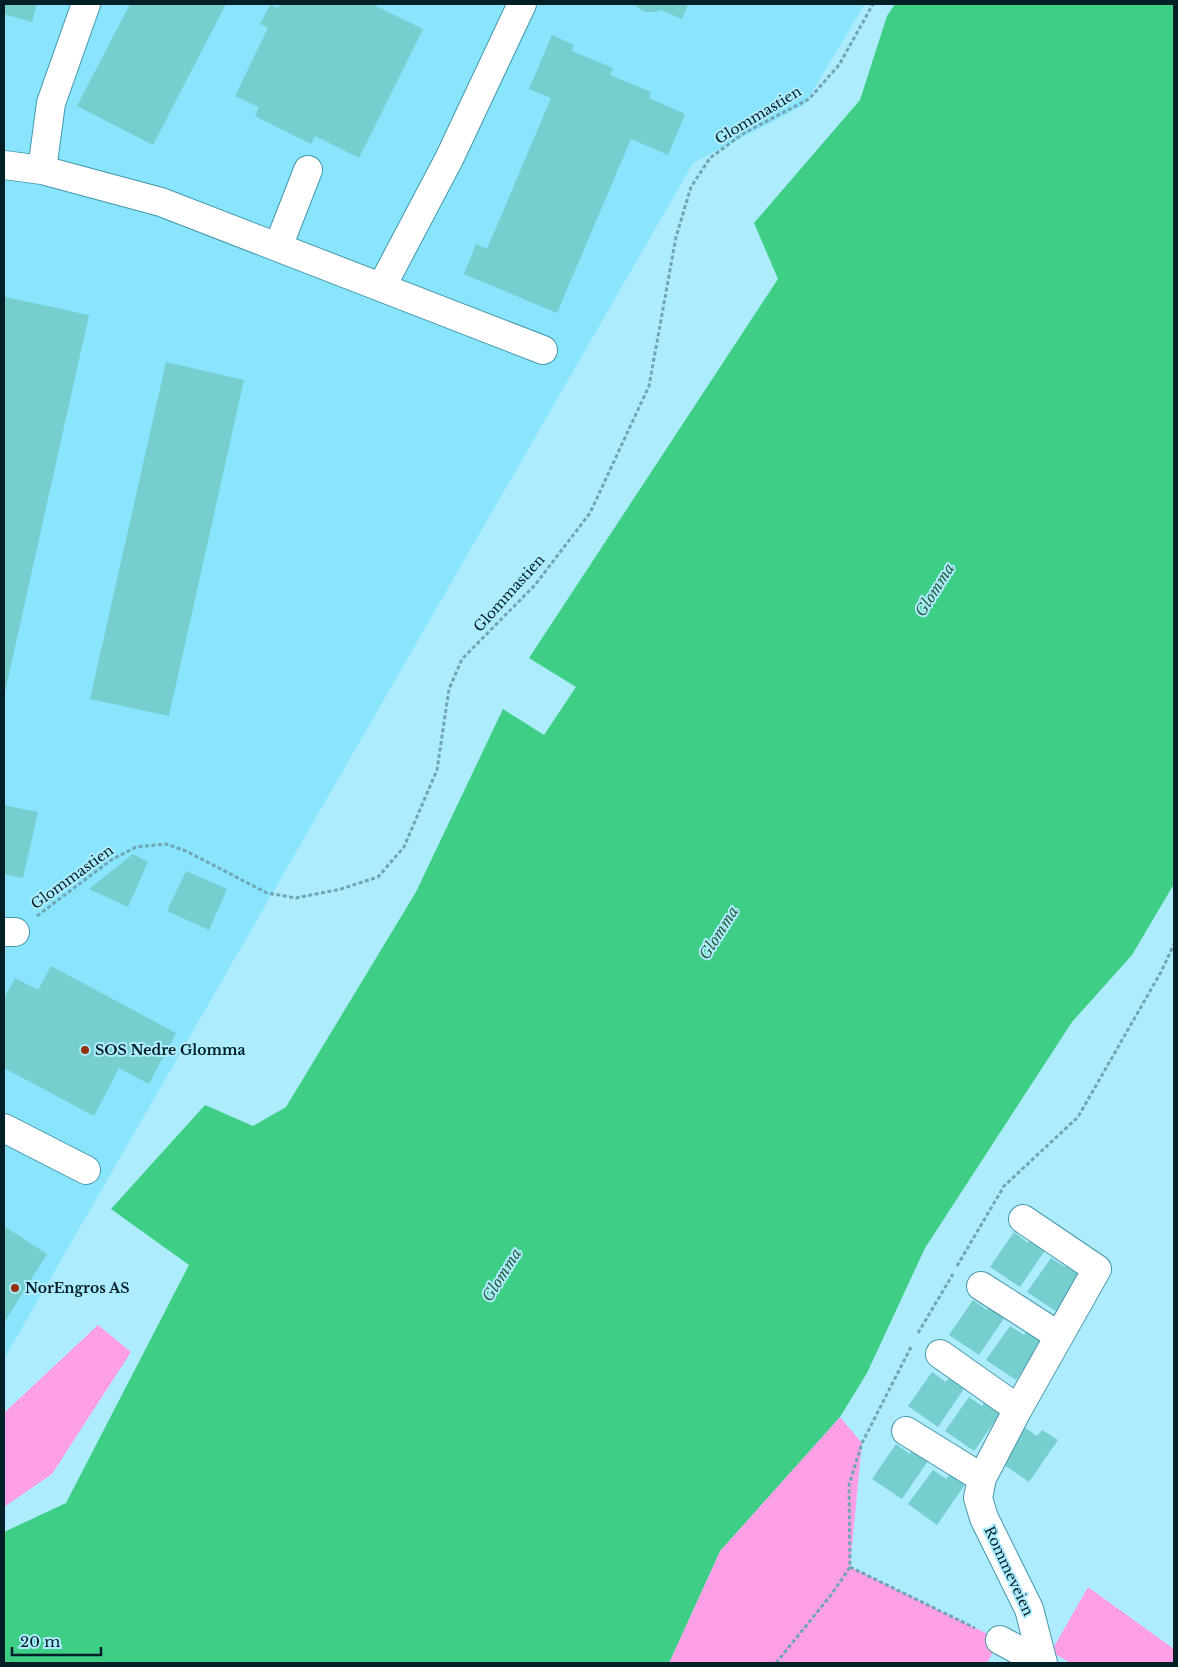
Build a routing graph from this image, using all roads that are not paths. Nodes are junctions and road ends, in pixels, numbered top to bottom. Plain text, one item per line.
1 (86, 4) edge
2 (522, 4) edge
3 (4, 165) edge
4 (42, 170) junction
5 (308, 170) dead end
6 (278, 247) junction
7 (382, 286) junction
8 (543, 350) dead end
9 (4, 1128) edge
10 (86, 1170) dead end
11 (1023, 1219) dead end
12 (981, 1286) dead end
13 (1059, 1336) junction
14 (940, 1354) dead end
15 (1018, 1409) junction
16 (906, 1431) dead end
17 (982, 1478) junction
18 (1000, 1640) road end
19 (1042, 1663) edge

1 - 4 street
2 - 7 street
3 - 4 street
4 - 6 street
5 - 6 street
6 - 7 street
7 - 8 street
9 - 10 street
11 - 13 street, Rommeveien
12 - 13 street
13 - 15 street, Rommeveien
14 - 15 street
15 - 17 street, Rommeveien
16 - 17 street
17 - 19 street, Rommeveien
18 - 19 street

